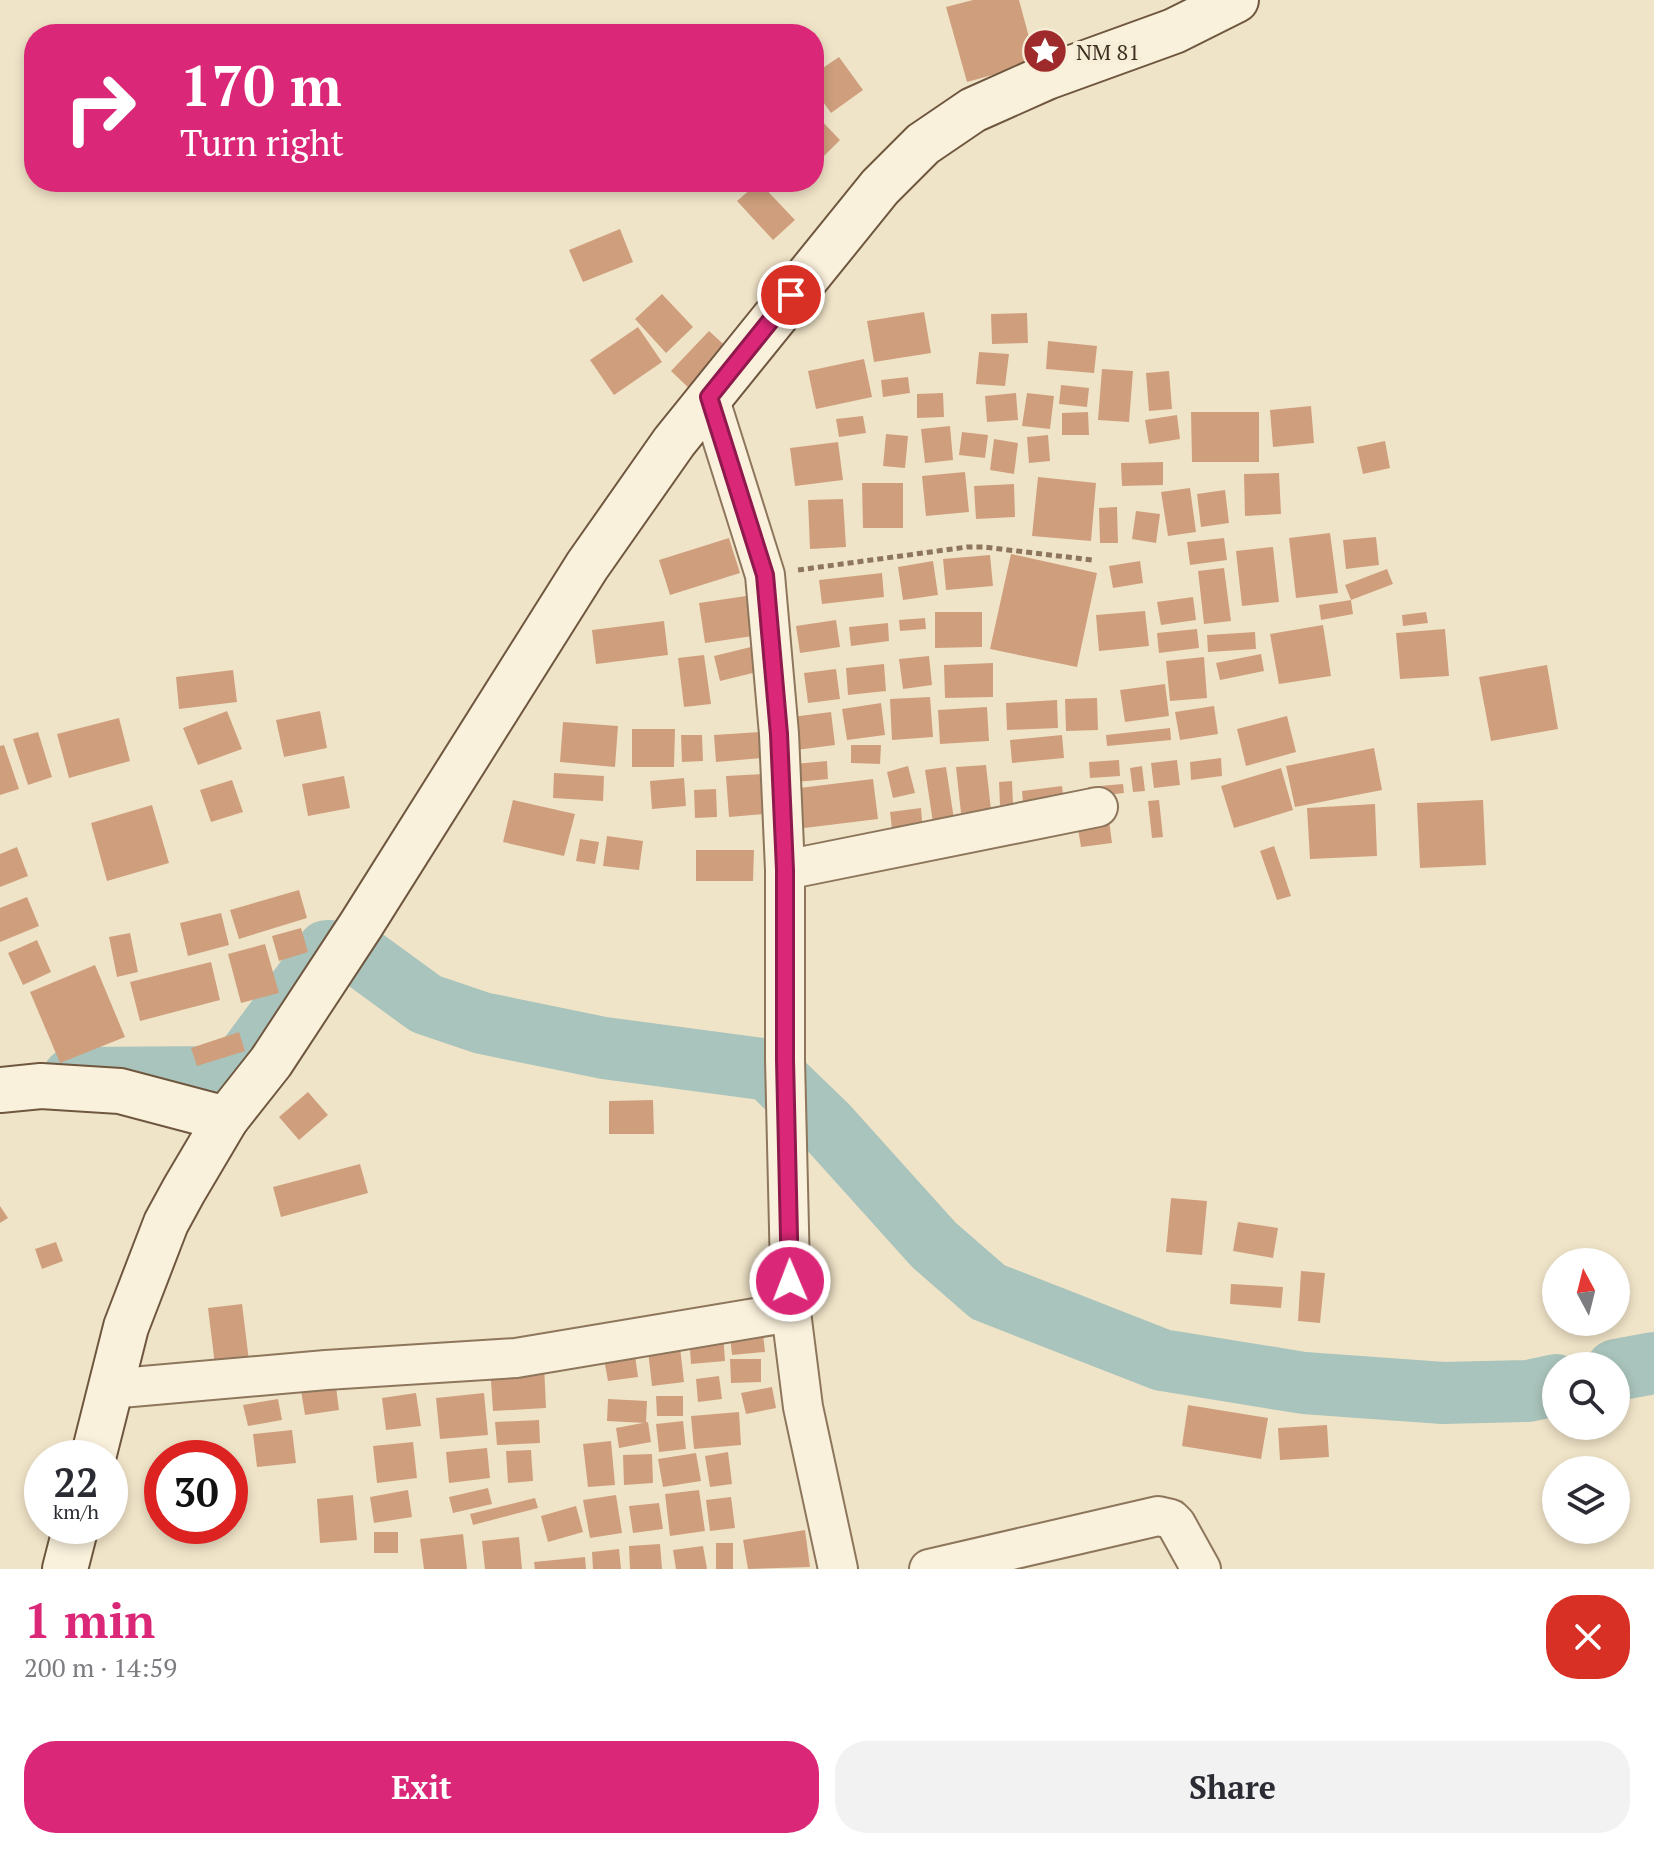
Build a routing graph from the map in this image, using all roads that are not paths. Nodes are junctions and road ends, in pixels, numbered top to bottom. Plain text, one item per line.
1 (1236, 0) edge
2 (709, 397) junction
3 (1098, 807) dead end
4 (785, 870) junction
5 (0, 1090) edge
6 (226, 1119) junction
7 (791, 1312) junction
8 (109, 1389) junction
9 (97, 1440) edge
10 (71, 1544) edge
11 (65, 1569) edge
12 (838, 1569) edge
13 (929, 1569) edge
14 (1201, 1569) edge

1 - 2 street
2 - 4 street
2 - 6 street
3 - 4 street
4 - 7 street
5 - 6 street
6 - 8 street
7 - 8 street
7 - 12 street
8 - 9 street
10 - 11 street
13 - 14 street

